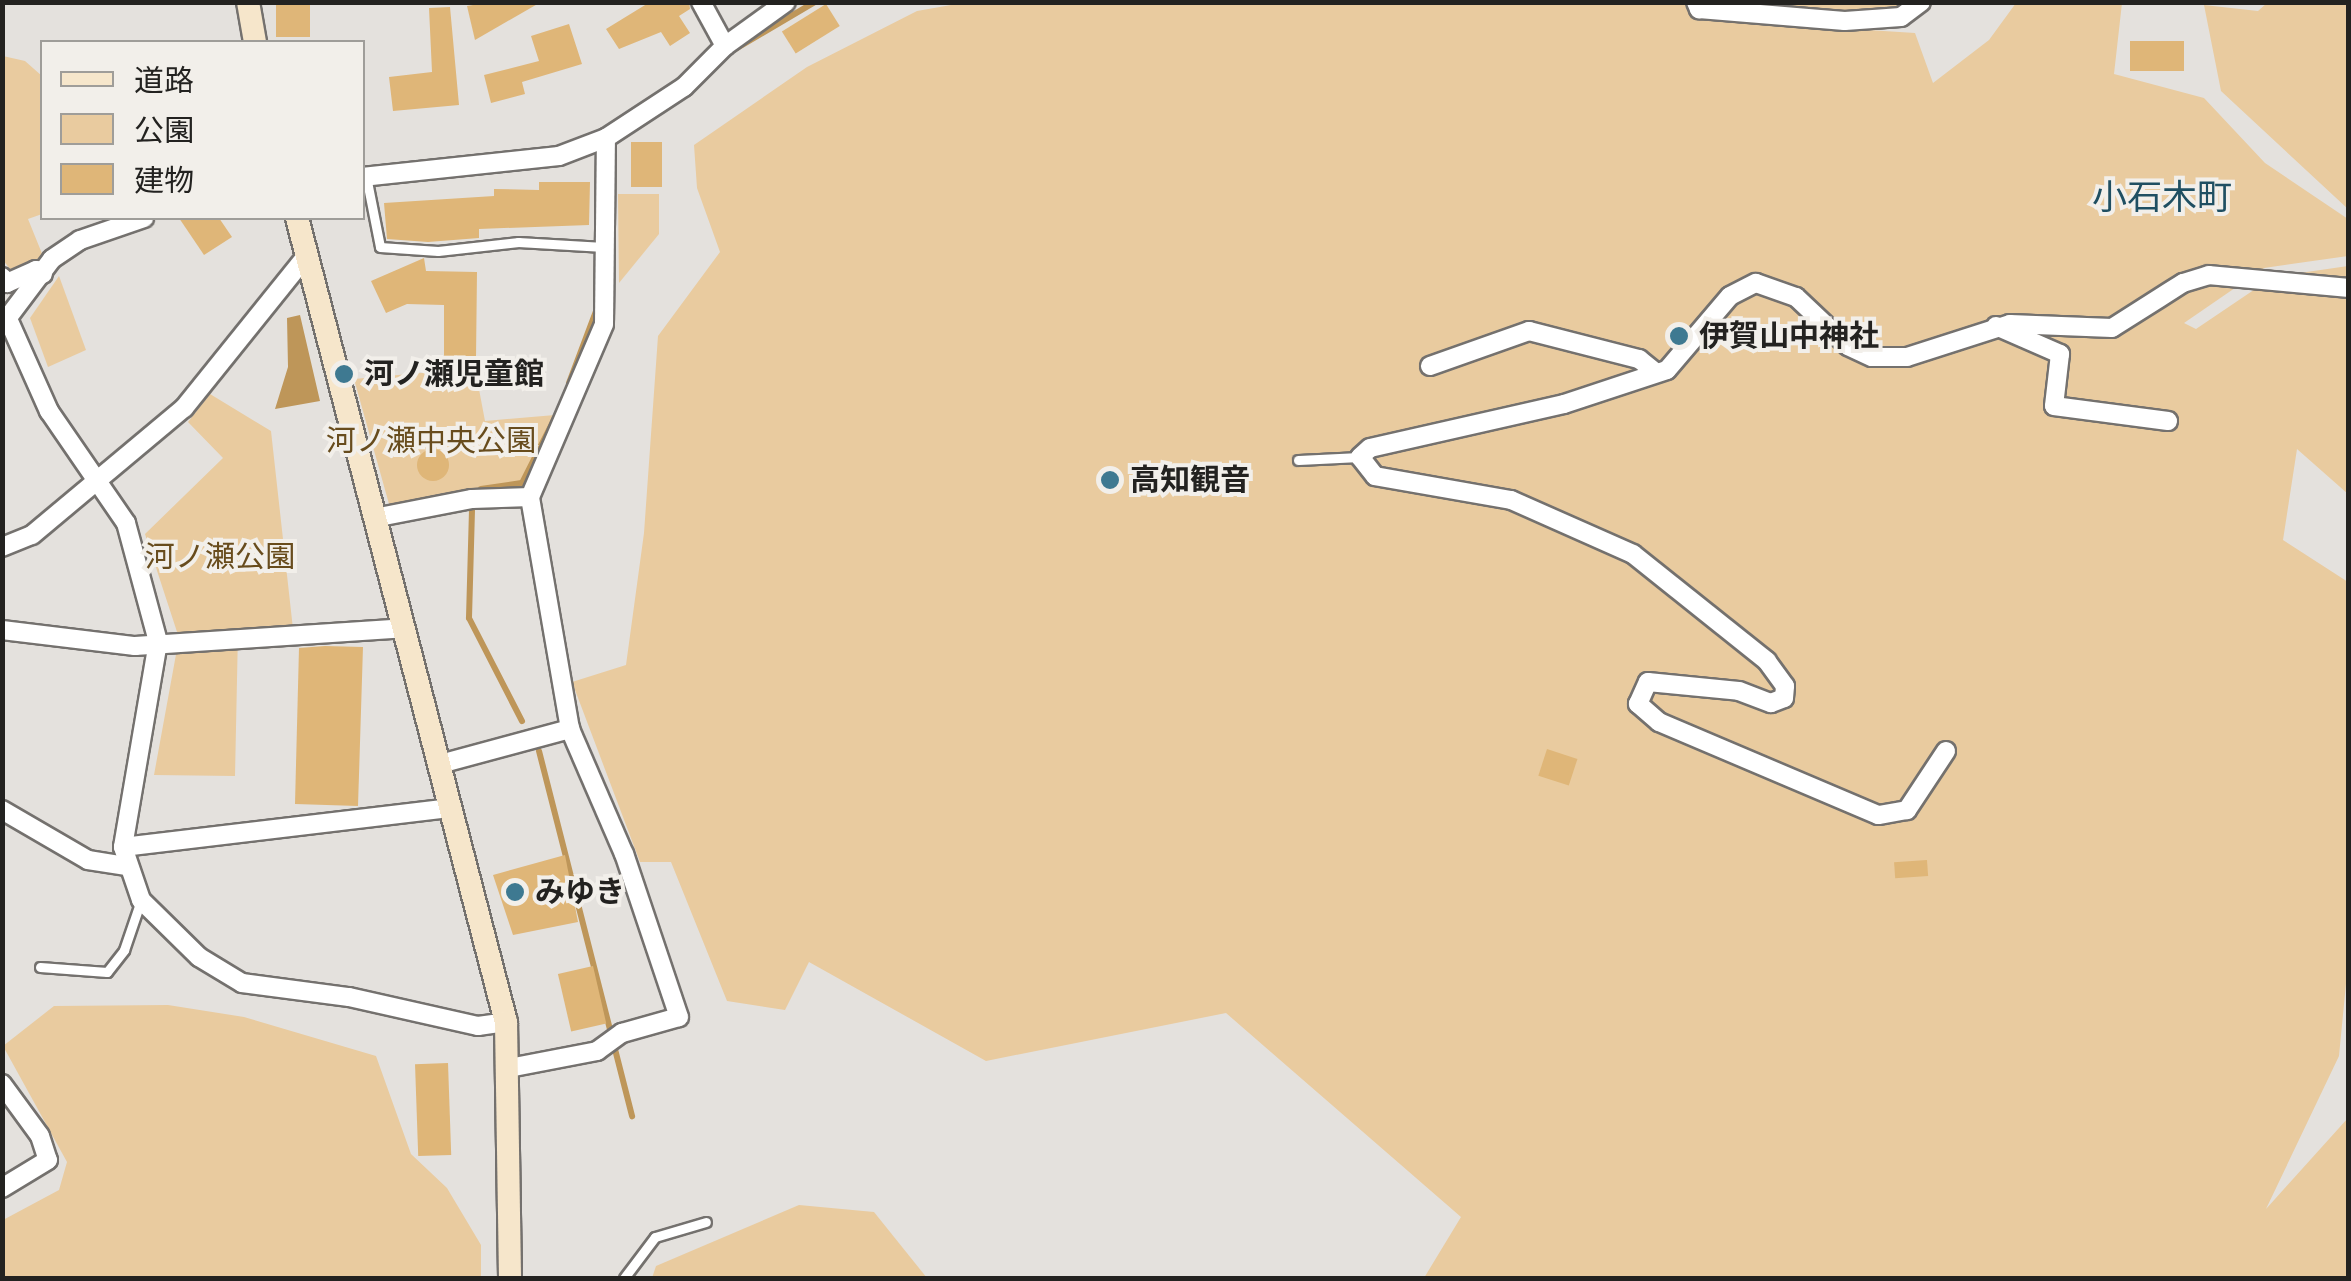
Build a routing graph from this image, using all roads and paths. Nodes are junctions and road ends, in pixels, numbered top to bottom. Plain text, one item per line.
1 (248, 2) edge
2 (701, 2) edge
3 (786, 2) edge
4 (1696, 2) edge
5 (1921, 2) edge
6 (254, 40) edge
7 (725, 46) junction
8 (606, 138) junction
9 (365, 176) edge
10 (365, 180) edge
11 (138, 220) edge
12 (297, 220) edge
13 (607, 247) junction
14 (306, 256) junction
15 (42, 274) junction
16 (2, 277) edge
17 (2348, 288) edge
18 (5, 322) edge
19 (1996, 326) junction
20 (1430, 366) dead end
21 (1656, 373) junction
22 (2168, 421) dead end
23 (1360, 458) junction
24 (1298, 460) dead end
25 (98, 482) junction
26 (530, 497) junction
27 (374, 518) junction
28 (2, 547) edge
29 (404, 628) junction
30 (2, 630) edge
31 (158, 642) junction
32 (570, 729) junction
33 (1946, 751) dead end
34 (440, 764) junction
35 (2, 810) edge
36 (443, 810) dead end
37 (124, 857) junction
38 (141, 900) junction
39 (40, 967) dead end
40 (506, 1022) junction
41 (509, 1068) junction
42 (2, 1084) edge
43 (2, 1188) edge
44 (706, 1222) dead end
45 (510, 1278) edge
46 (624, 1278) edge

1 - 6 street
2 - 7 street
3 - 7 street
4 - 5 street
7 - 8 street
8 - 9 street
8 - 13 street
10 - 13 lane
11 - 15 street
12 - 14 street
13 - 26 street
14 - 25 street
14 - 27 street
15 - 16 street
15 - 18 street
17 - 19 street
18 - 25 street
19 - 21 street
19 - 22 street
20 - 21 street
21 - 23 street
23 - 24 lane
23 - 33 street
25 - 28 street
25 - 31 street
26 - 27 street
26 - 32 street
27 - 29 street
29 - 31 street
29 - 34 street
30 - 31 street
31 - 37 street
32 - 34 street
32 - 41 street
34 - 40 street
35 - 37 street
36 - 37 street
37 - 38 street
38 - 39 lane
38 - 40 street
40 - 41 street
41 - 45 street
42 - 43 street
44 - 46 lane

